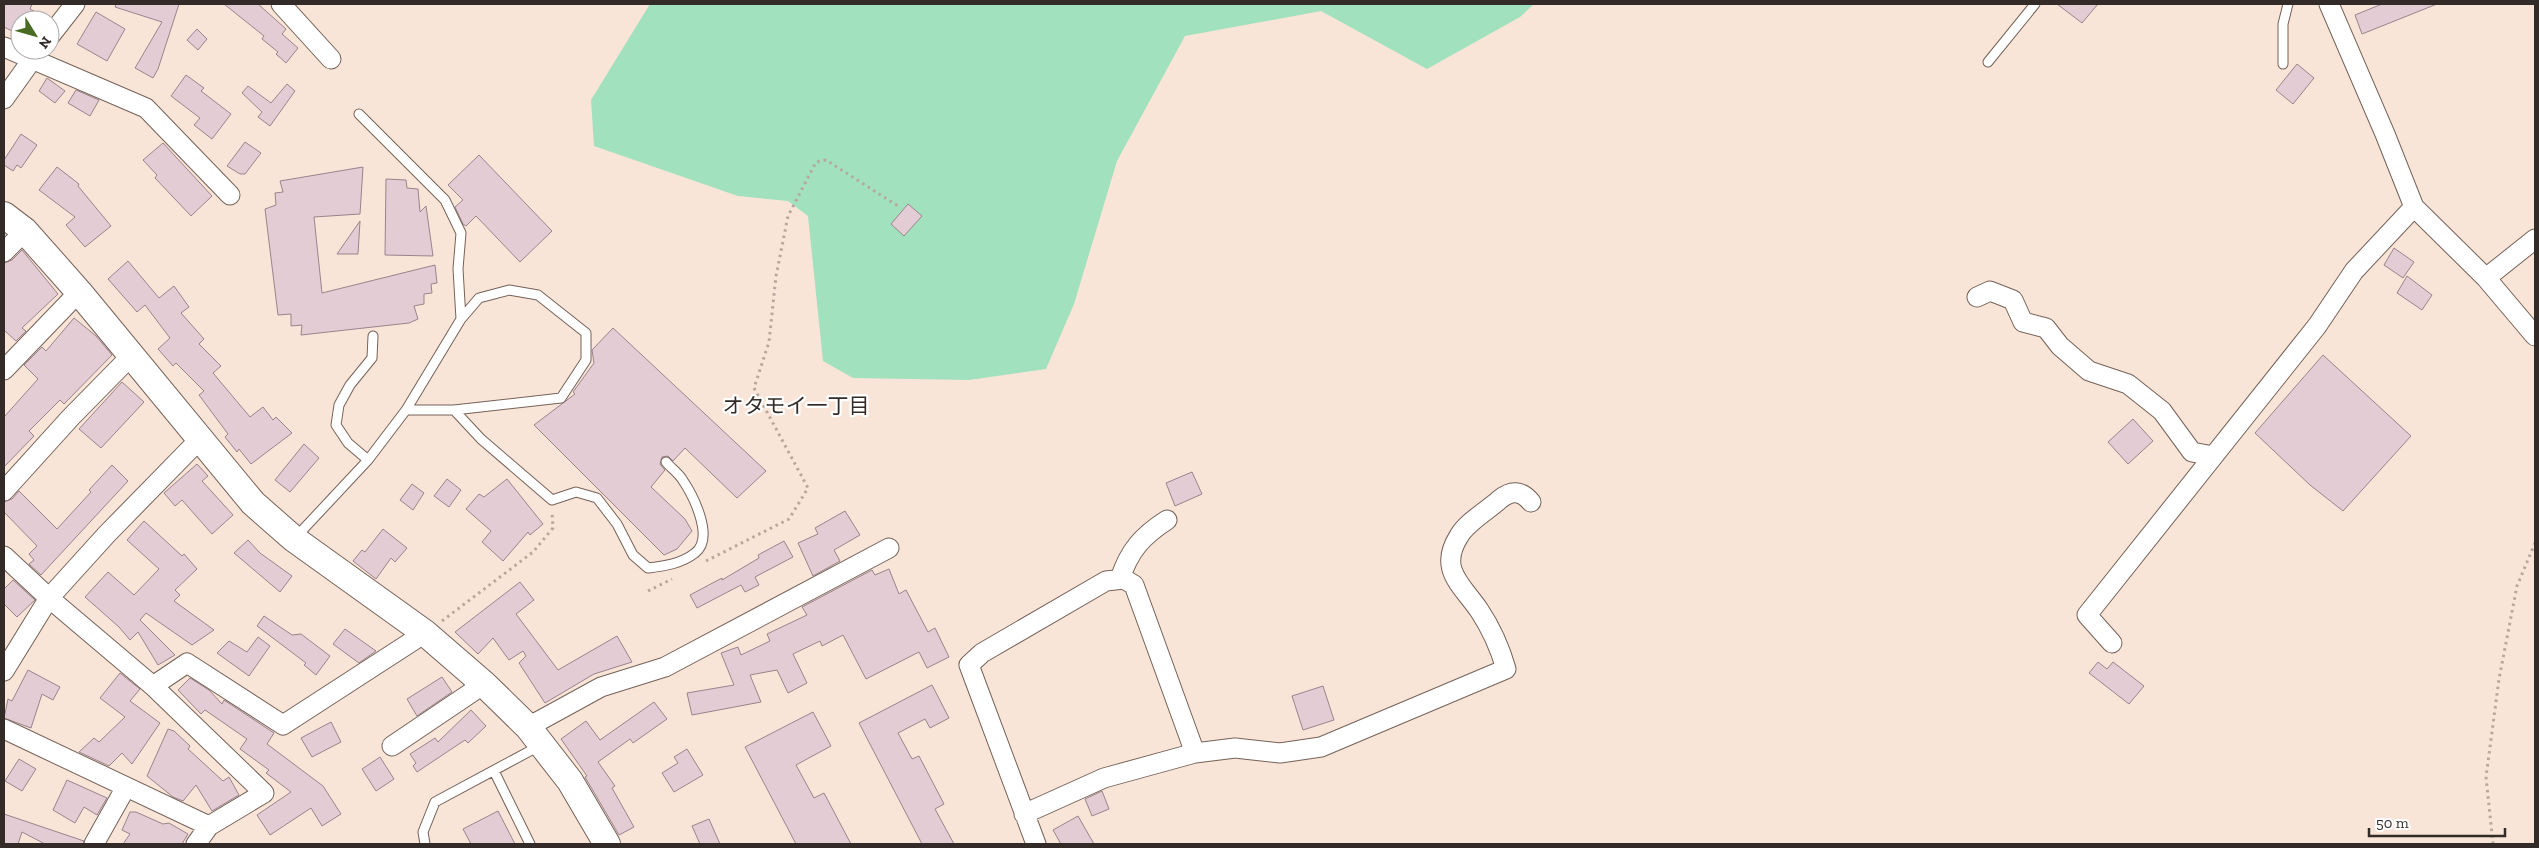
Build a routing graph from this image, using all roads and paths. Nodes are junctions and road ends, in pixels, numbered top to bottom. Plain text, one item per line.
1 (75, 4) edge
2 (281, 4) edge
3 (2035, 4) edge
4 (2288, 4) edge
5 (2329, 4) edge
6 (60, 23) edge
7 (331, 59) dead end
8 (32, 60) edge
9 (48, 60) edge
10 (1988, 62) dead end
11 (2282, 64) dead end
12 (4, 99) edge
13 (359, 114) dead end
14 (230, 195) dead end
15 (898, 206) dead end
16 (2414, 207) junction
17 (4, 215) edge
18 (25, 231) junction
19 (2535, 239) edge
20 (4, 252) edge
21 (2486, 278) junction
22 (79, 292) junction
23 (1977, 297) dead end
24 (461, 319) junction
25 (373, 336) dead end
26 (2535, 336) edge
27 (132, 356) junction
28 (4, 370) edge
29 (406, 410) junction
30 (454, 410) junction
31 (199, 440) junction
32 (2213, 456) junction
33 (368, 460) junction
34 (666, 462) dead end
35 (4, 491) edge
36 (552, 500) junction
37 (1531, 502) dead end
38 (1166, 520) dead end
39 (294, 539) junction
40 (2535, 543) edge
41 (889, 548) dead end
42 (4, 556) edge
43 (701, 564) dead end
44 (674, 577) dead end
45 (1120, 579) junction
46 (648, 591) dead end
47 (49, 598) junction
48 (425, 633) junction
49 (2112, 642) dead end
50 (4, 671) edge
51 (484, 684) junction
52 (153, 686) junction
53 (4, 729) edge
54 (535, 736) junction
55 (392, 746) dead end
56 (1195, 753) junction
57 (494, 771) junction
58 (126, 787) junction
59 (1024, 814) junction
60 (209, 826) junction
61 (94, 844) edge
62 (196, 844) edge
63 (425, 844) edge
64 (530, 844) edge
65 (607, 844) edge
66 (1036, 844) edge
67 (2493, 844) edge

1 - 6 street
2 - 7 street
3 - 10 lane
4 - 11 lane
5 - 16 street
8 - 12 street
9 - 14 street
13 - 24 lane
15 - 43 path
16 - 21 street
16 - 32 street
17 - 18 street
18 - 20 street
18 - 22 street
19 - 21 street
21 - 26 street
22 - 27 street
22 - 28 street
23 - 32 street
24 - 29 lane
24 - 30 lane
25 - 33 lane
27 - 31 street
27 - 35 street
29 - 30 lane
29 - 33 lane
30 - 36 lane
31 - 39 street
31 - 47 street
32 - 49 street
33 - 39 lane
34 - 36 lane
36 - 48 path
37 - 56 street
38 - 45 street
39 - 48 street
40 - 67 path
41 - 54 street
42 - 47 street
44 - 46 path
45 - 56 street
45 - 59 street
47 - 50 street
47 - 52 street
48 - 51 street
48 - 52 street
51 - 54 street
51 - 55 street
52 - 60 street
53 - 58 street
54 - 57 lane
54 - 65 street
56 - 59 street
57 - 63 lane
57 - 64 lane
58 - 60 street
58 - 61 street
59 - 66 street
60 - 62 street

